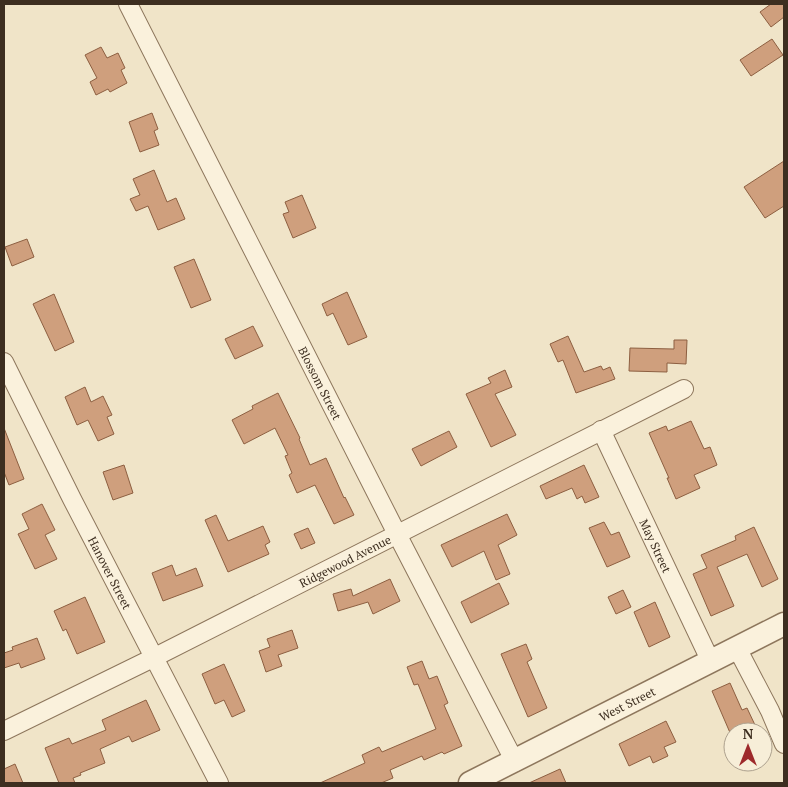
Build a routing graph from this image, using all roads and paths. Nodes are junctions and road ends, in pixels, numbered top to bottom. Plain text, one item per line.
1 (128, 4) edge
2 (4, 362) edge
3 (684, 388) dead end
4 (601, 430) junction
5 (397, 534) junction
6 (784, 624) edge
7 (737, 648) junction
8 (155, 657) junction
9 (710, 660) junction
10 (4, 731) edge
11 (784, 744) edge
12 (515, 762) junction
13 (219, 783) edge
14 (470, 783) edge

1 - 5 street, Blossom Street
2 - 8 street, Hanover Street
3 - 4 street, Ridgewood Avenue
4 - 5 street, Ridgewood Avenue
4 - 9 street, May Street
5 - 8 street, Ridgewood Avenue
5 - 12 street, Blossom Street
6 - 7 street, West Street
7 - 9 street, West Street
7 - 11 street
8 - 10 street, Ridgewood Avenue
8 - 13 street, Hanover Street
9 - 12 street, West Street
12 - 14 street, West Street

